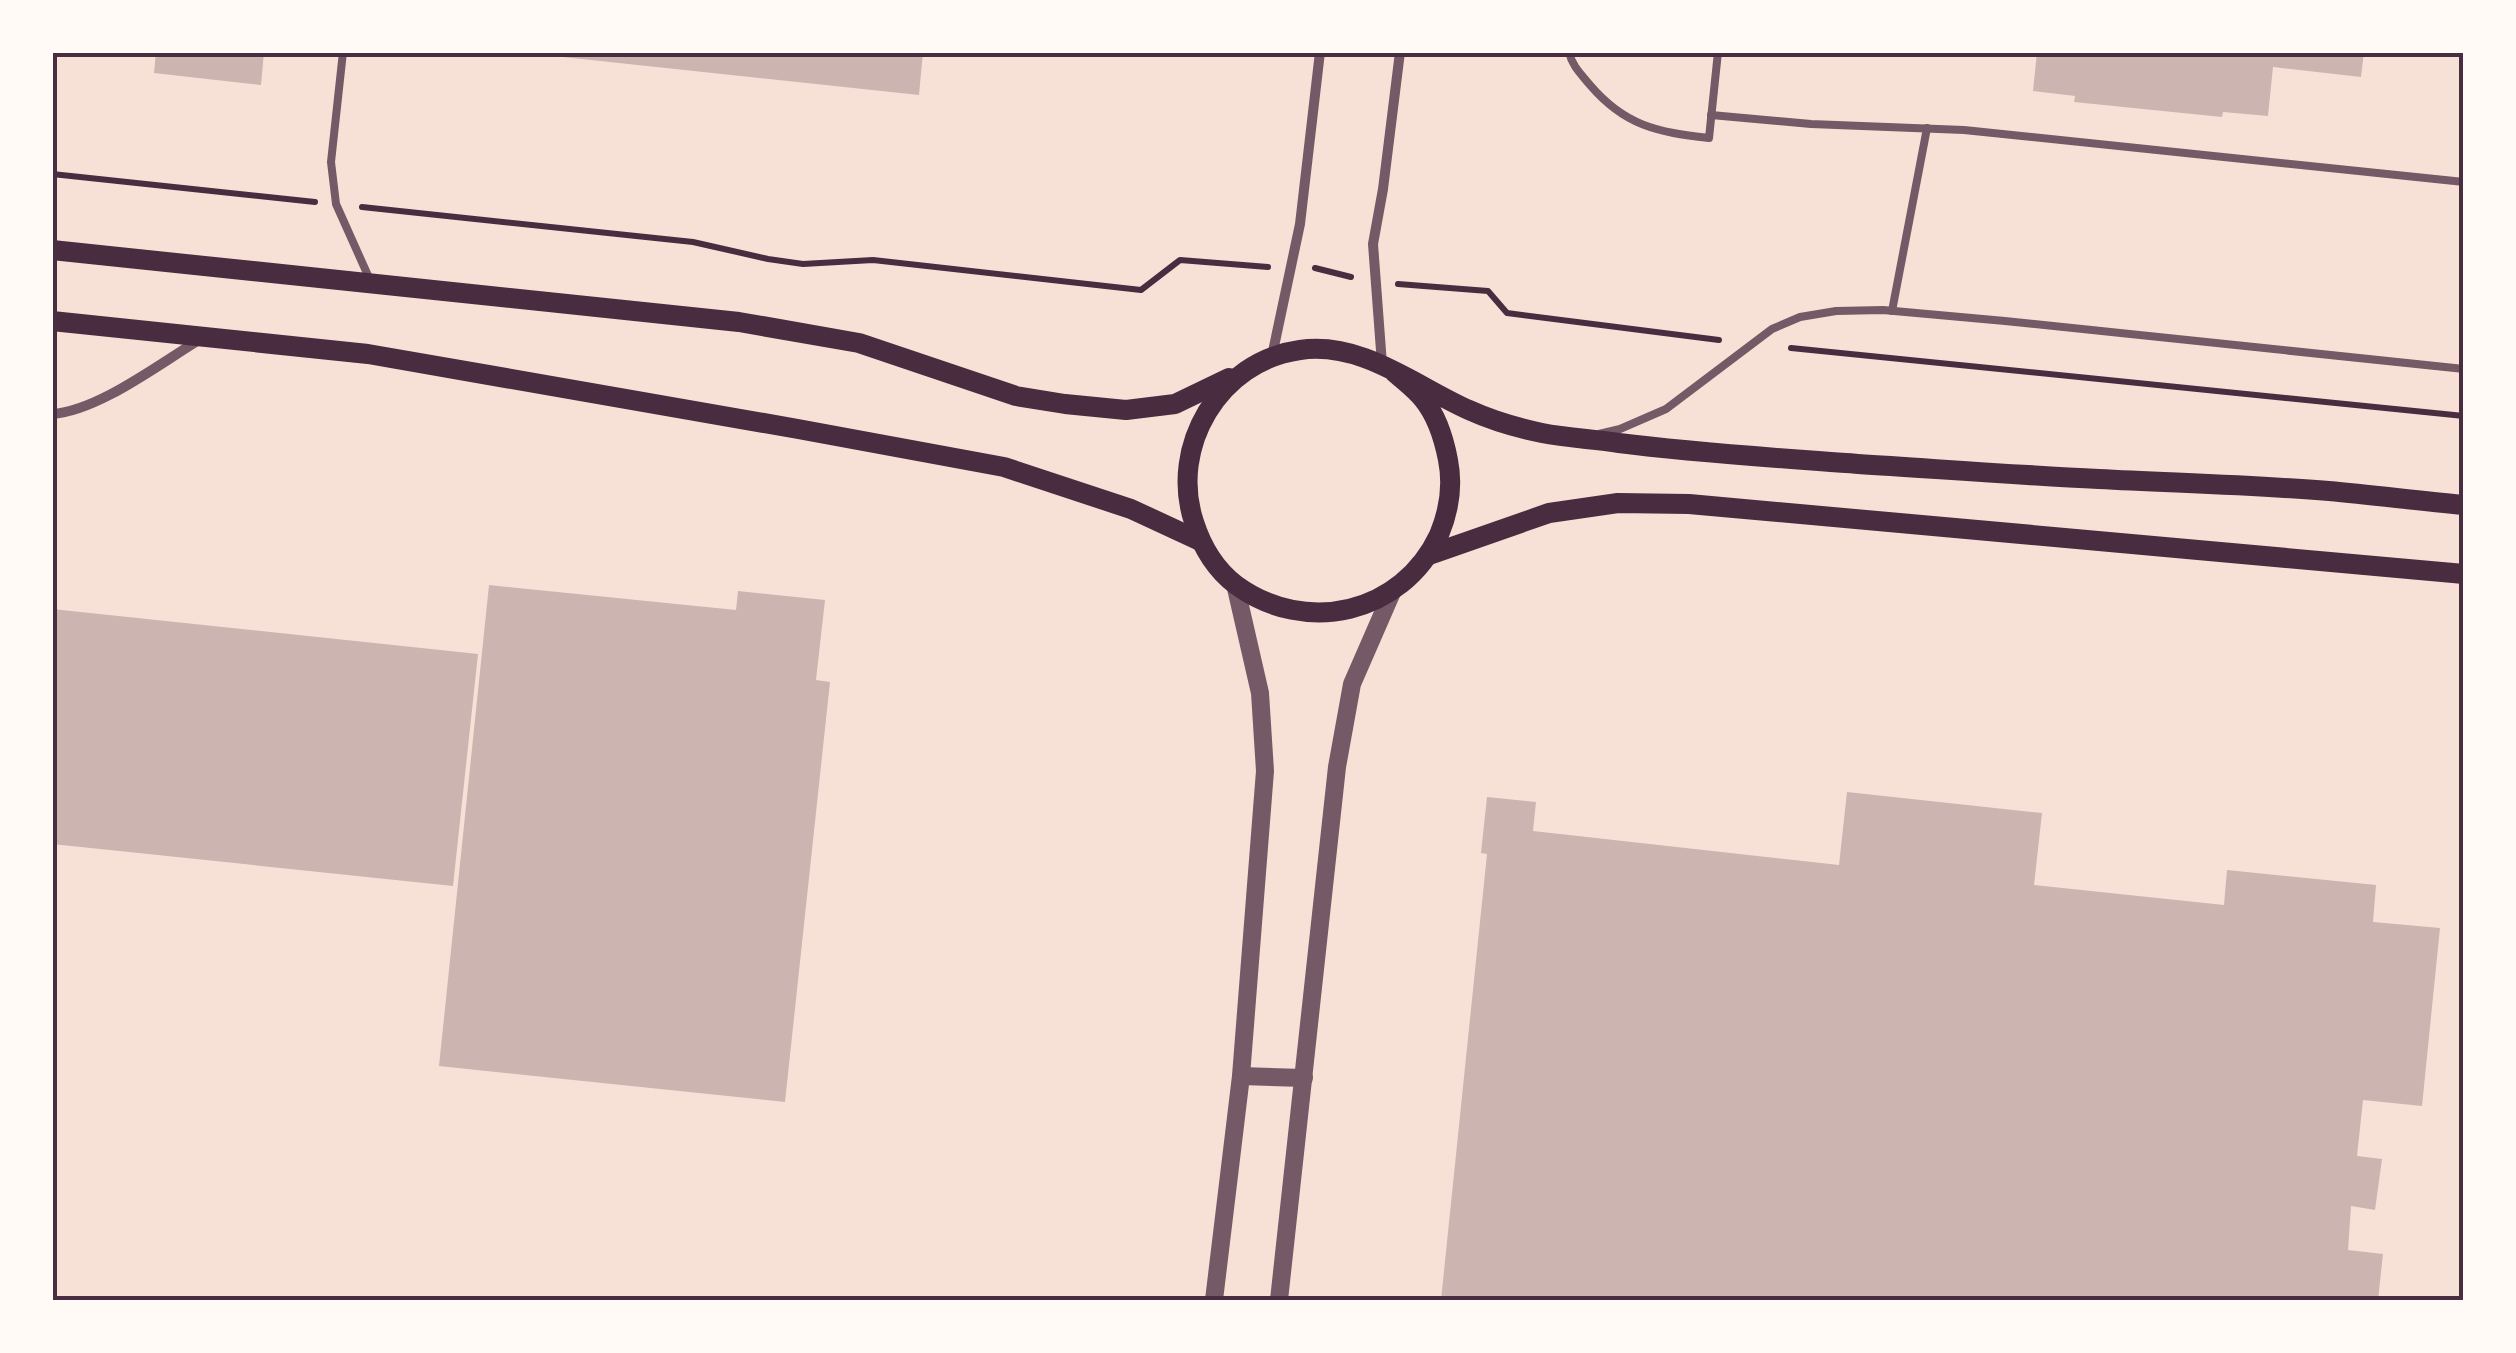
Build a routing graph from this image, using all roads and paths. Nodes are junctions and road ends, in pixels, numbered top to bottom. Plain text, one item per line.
1 (343, 52) edge
2 (1320, 52) edge
3 (1400, 52) edge
4 (1569, 52) edge
5 (1718, 52) edge
6 (1711, 116) junction
7 (1927, 128) junction
8 (2464, 182) edge
9 (52, 250) edge
10 (372, 284) junction
11 (1892, 311) junction
12 (52, 320) edge
13 (204, 337) junction
14 (1272, 357) junction
15 (1251, 367) junction
16 (1388, 368) junction
17 (2464, 369) edge
18 (52, 414) edge
19 (1580, 438) junction
20 (2464, 505) edge
21 (1200, 541) junction
22 (1429, 555) junction
23 (2464, 574) edge
24 (1235, 584) junction
25 (1394, 590) junction
26 (1241, 1076) junction
27 (1304, 1078) junction
28 (1214, 1300) edge
29 (1278, 1300) edge

1 - 10 lane
2 - 14 street
3 - 16 street
4 - 6 lane
5 - 6 lane
6 - 7 lane
7 - 8 lane
7 - 11 lane
9 - 10 main road
10 - 15 main road
11 - 17 lane
11 - 19 lane
12 - 13 main road
13 - 18 street
13 - 21 main road
14 - 15 main road
14 - 16 main road
15 - 21 main road
16 - 19 main road
16 - 22 main road
19 - 20 main road
21 - 24 main road
22 - 23 main road
22 - 25 main road
24 - 25 main road
24 - 26 street
25 - 27 street
26 - 27 street
26 - 28 street
27 - 29 street

